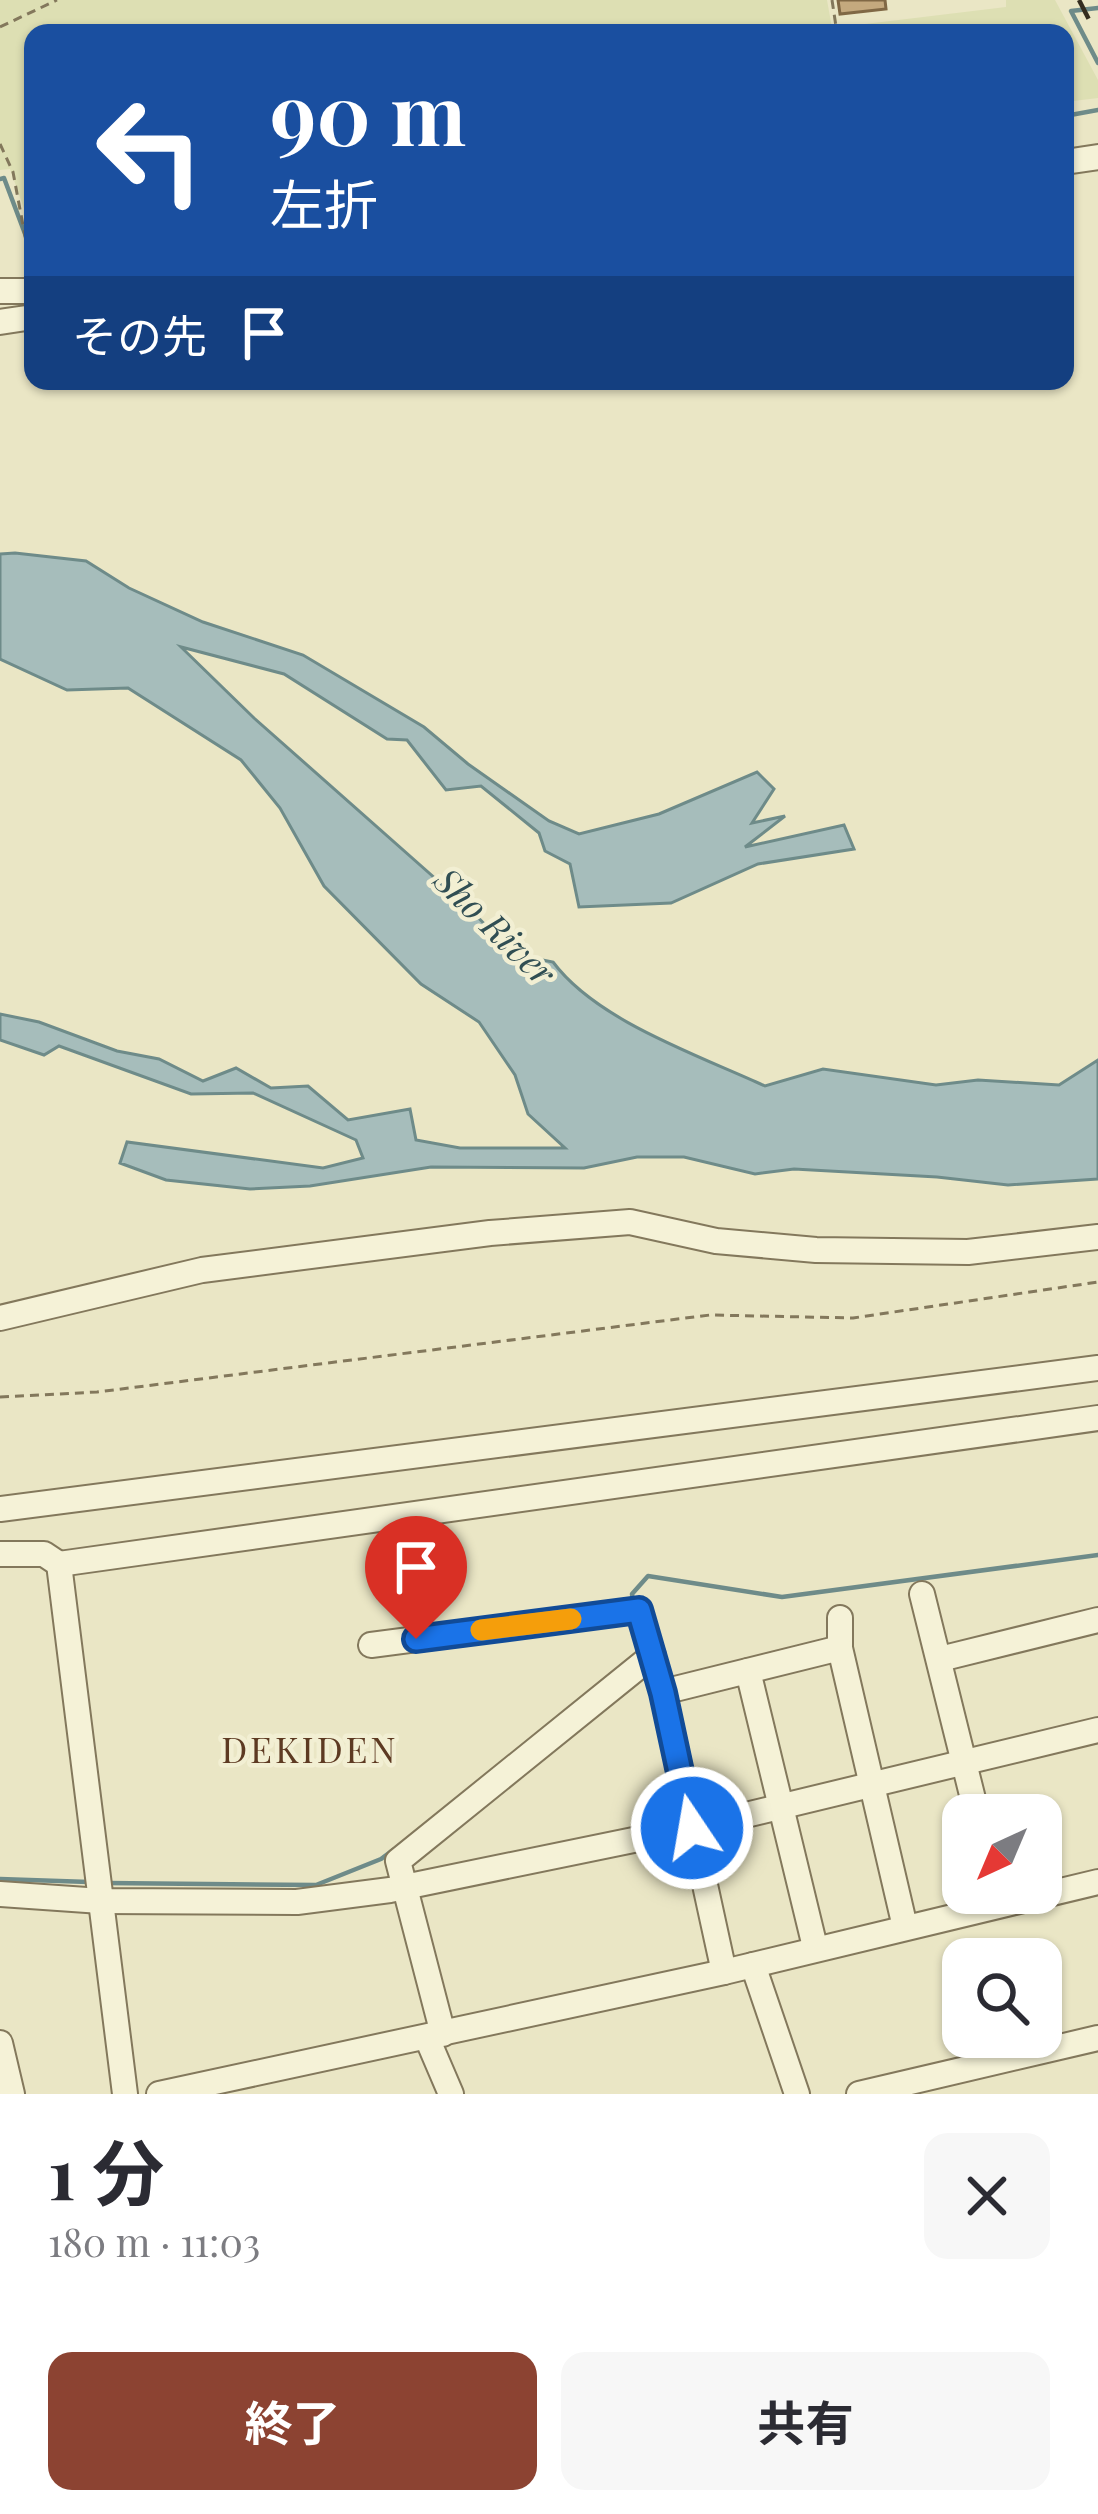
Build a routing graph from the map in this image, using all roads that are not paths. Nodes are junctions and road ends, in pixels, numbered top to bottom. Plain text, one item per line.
1 (1098, 1237) edge
2 (0, 1318) edge
3 (1098, 1368) edge
4 (1098, 1418) edge
5 (0, 1509) edge
6 (0, 1554) edge
7 (58, 1564) junction
8 (922, 1594) dead end
9 (840, 1618) dead end
10 (1098, 1620) edge
11 (371, 1645) dead end
12 (840, 1648) junction
13 (653, 1655) junction
14 (940, 1659) junction
15 (748, 1671) junction
16 (663, 1693) junction
17 (1098, 1730) edge
18 (965, 1762) junction
19 (874, 1785) junction
20 (972, 1794) edge
21 (782, 1804) junction
22 (692, 1828) junction
23 (1098, 1882) edge
24 (406, 1885) junction
25 (1062, 1888) edge
26 (0, 1894) edge
27 (101, 1901) junction
28 (947, 1914) edge
29 (905, 1927) junction
30 (815, 1947) junction
31 (753, 1965) junction
32 (724, 1972) junction
33 (435, 2036) junction
34 (1098, 2038) edge
35 (0, 2043) edge
36 (11, 2094) edge
37 (125, 2094) edge
38 (159, 2094) edge
39 (451, 2094) edge
40 (797, 2094) edge
41 (859, 2094) edge

1 - 2 street
3 - 5 street
4 - 7 street
6 - 7 street
7 - 27 street
8 - 14 street
9 - 12 street
10 - 14 street
11 - 13 street
12 - 15 street
12 - 19 street
13 - 16 street
13 - 24 street
14 - 18 street
15 - 16 street
15 - 21 street
16 - 22 street
17 - 18 street
18 - 19 street
18 - 20 street
19 - 21 street
19 - 29 street
21 - 22 street
21 - 30 street
22 - 24 street
22 - 32 street
23 - 25 street
24 - 27 street
24 - 33 street
26 - 27 street
27 - 37 street
28 - 29 street
29 - 30 street
30 - 31 street
31 - 32 street
31 - 40 street
32 - 33 street
33 - 38 street
33 - 39 street
34 - 41 street
35 - 36 street

